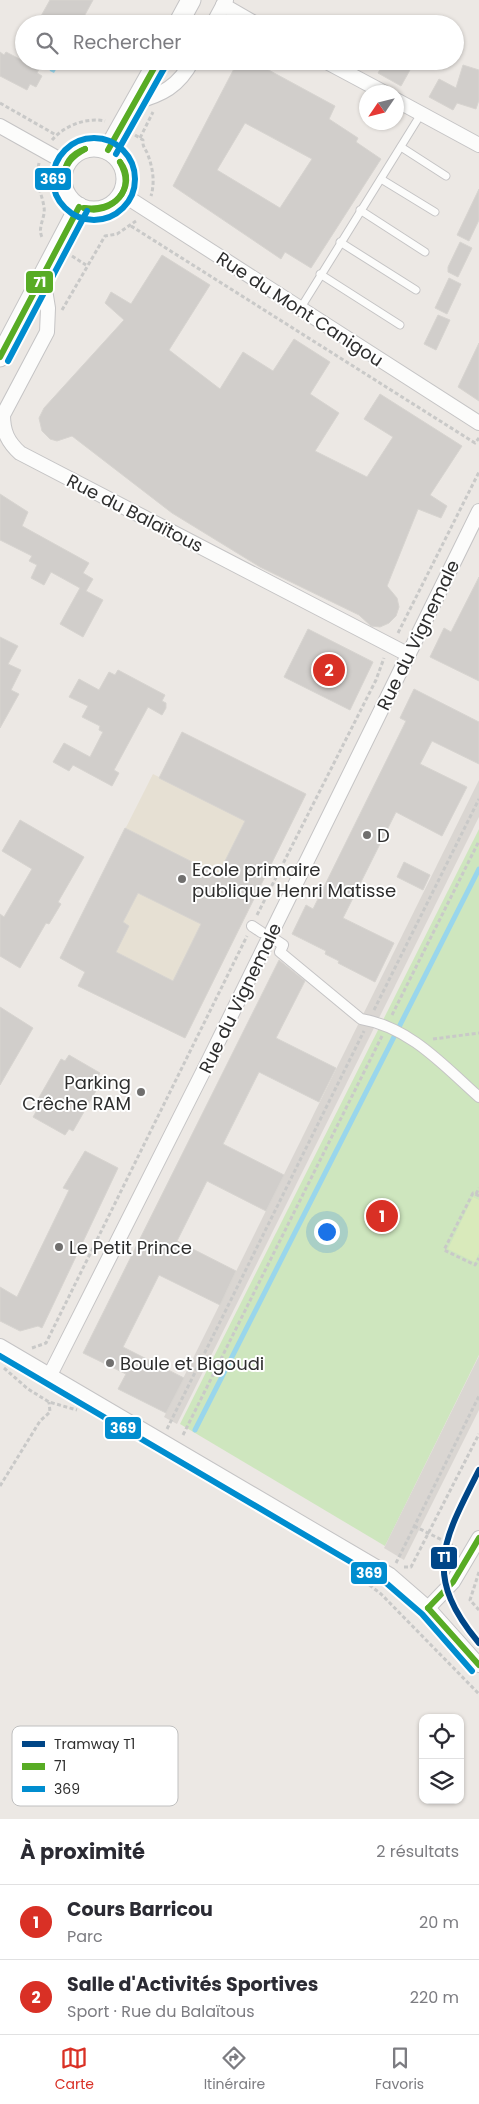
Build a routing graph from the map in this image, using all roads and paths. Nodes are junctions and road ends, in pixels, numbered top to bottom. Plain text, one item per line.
1 (191, 0) edge
2 (224, 2) edge
3 (183, 15) edge
4 (218, 15) edge
5 (243, 15) edge
6 (153, 70) edge
7 (186, 70) edge
8 (342, 70) edge
9 (370, 85) edge
10 (136, 102) junction
11 (0, 103) edge
12 (404, 104) edge
13 (155, 108) dead end
14 (422, 114) junction
15 (112, 123) dead end
16 (0, 126) edge
17 (56, 135) junction
18 (51, 142) dead end
19 (479, 145) edge
20 (401, 147) junction
21 (108, 150) junction
22 (40, 159) dead end
23 (66, 163) junction
24 (446, 176) dead end
25 (381, 179) junction
26 (122, 194) junction
27 (148, 202) dead end
28 (78, 207) junction
29 (360, 210) junction
30 (435, 212) dead end
31 (140, 216) dead end
32 (131, 226) junction
33 (340, 242) junction
34 (47, 243) dead end
35 (425, 252) dead end
36 (68, 254) dead end
37 (86, 265) junction
38 (320, 274) junction
39 (44, 285) junction
40 (416, 290) dead end
41 (300, 309) junction
42 (60, 312) dead end
43 (400, 325) dead end
44 (0, 357) edge
45 (479, 423) edge
46 (479, 438) edge
47 (476, 443) junction
48 (479, 446) edge
49 (479, 472) edge
50 (479, 511) edge
51 (394, 639) dead end
52 (386, 654) dead end
53 (408, 655) junction
54 (479, 800) edge
55 (479, 841) edge
56 (252, 926) junction
57 (262, 932) dead end
58 (274, 939) dead end
59 (369, 1020) junction
60 (388, 1026) junction
61 (479, 1034) edge
62 (415, 1040) junction
63 (479, 1097) edge
64 (479, 1188) edge
65 (477, 1195) edge
66 (479, 1258) edge
67 (0, 1346) edge
68 (26, 1353) dead end
69 (0, 1366) edge
70 (50, 1375) junction
71 (479, 1396) edge
72 (49, 1402) junction
73 (84, 1414) dead end
74 (479, 1434) edge
75 (183, 1435) dead end
76 (161, 1441) junction
77 (0, 1486) edge
78 (414, 1526) junction
79 (430, 1534) junction
80 (479, 1538) edge
81 (470, 1555) junction
82 (399, 1558) dead end
83 (394, 1568) dead end
84 (352, 1572) dead end
85 (479, 1572) edge
86 (428, 1608) junction
87 (479, 1610) edge
88 (479, 1664) edge
89 (479, 1694) edge

1 - 3 main road
2 - 4 street
2 - 5 street
6 - 10 main road
7 - 10 street
8 - 9 street
10 - 21 main road
11 - 17 path
12 - 14 street
13 - 27 path
14 - 19 street
14 - 20 lane
15 - 17 path
16 - 23 street
17 - 18 path
20 - 24 lane
20 - 25 lane
21 - 23 main road
21 - 26 main road
22 - 34 path
23 - 28 main road
25 - 29 lane
25 - 30 lane
26 - 28 main road
26 - 41 street, Rue du Mont Canigou
28 - 39 main road
29 - 33 lane
29 - 35 lane
31 - 32 path
32 - 37 path
32 - 47 path
33 - 38 lane
33 - 40 lane
36 - 37 path
37 - 42 path
38 - 41 lane
38 - 43 lane
39 - 44 main road
39 - 53 street, Rue du Balaïtous
41 - 45 street, Rue du Mont Canigou
46 - 47 path
47 - 48 path
49 - 51 path
50 - 53 street, Rue du Vignemale
52 - 56 path
53 - 70 street, Rue du Vignemale
54 - 59 path
55 - 60 path
56 - 57 street
56 - 68 path
58 - 59 street
59 - 60 street
59 - 76 path
60 - 62 street
60 - 75 path
61 - 62 path
62 - 63 street
64 - 65 path
65 - 66 path
67 - 70 street
69 - 72 path
70 - 76 street
71 - 78 path
72 - 73 path
72 - 77 path
74 - 79 path
76 - 86 street
78 - 79 path
78 - 82 path
79 - 81 path
79 - 83 path
80 - 81 street
81 - 86 street
84 - 89 path
85 - 87 path
86 - 88 street

